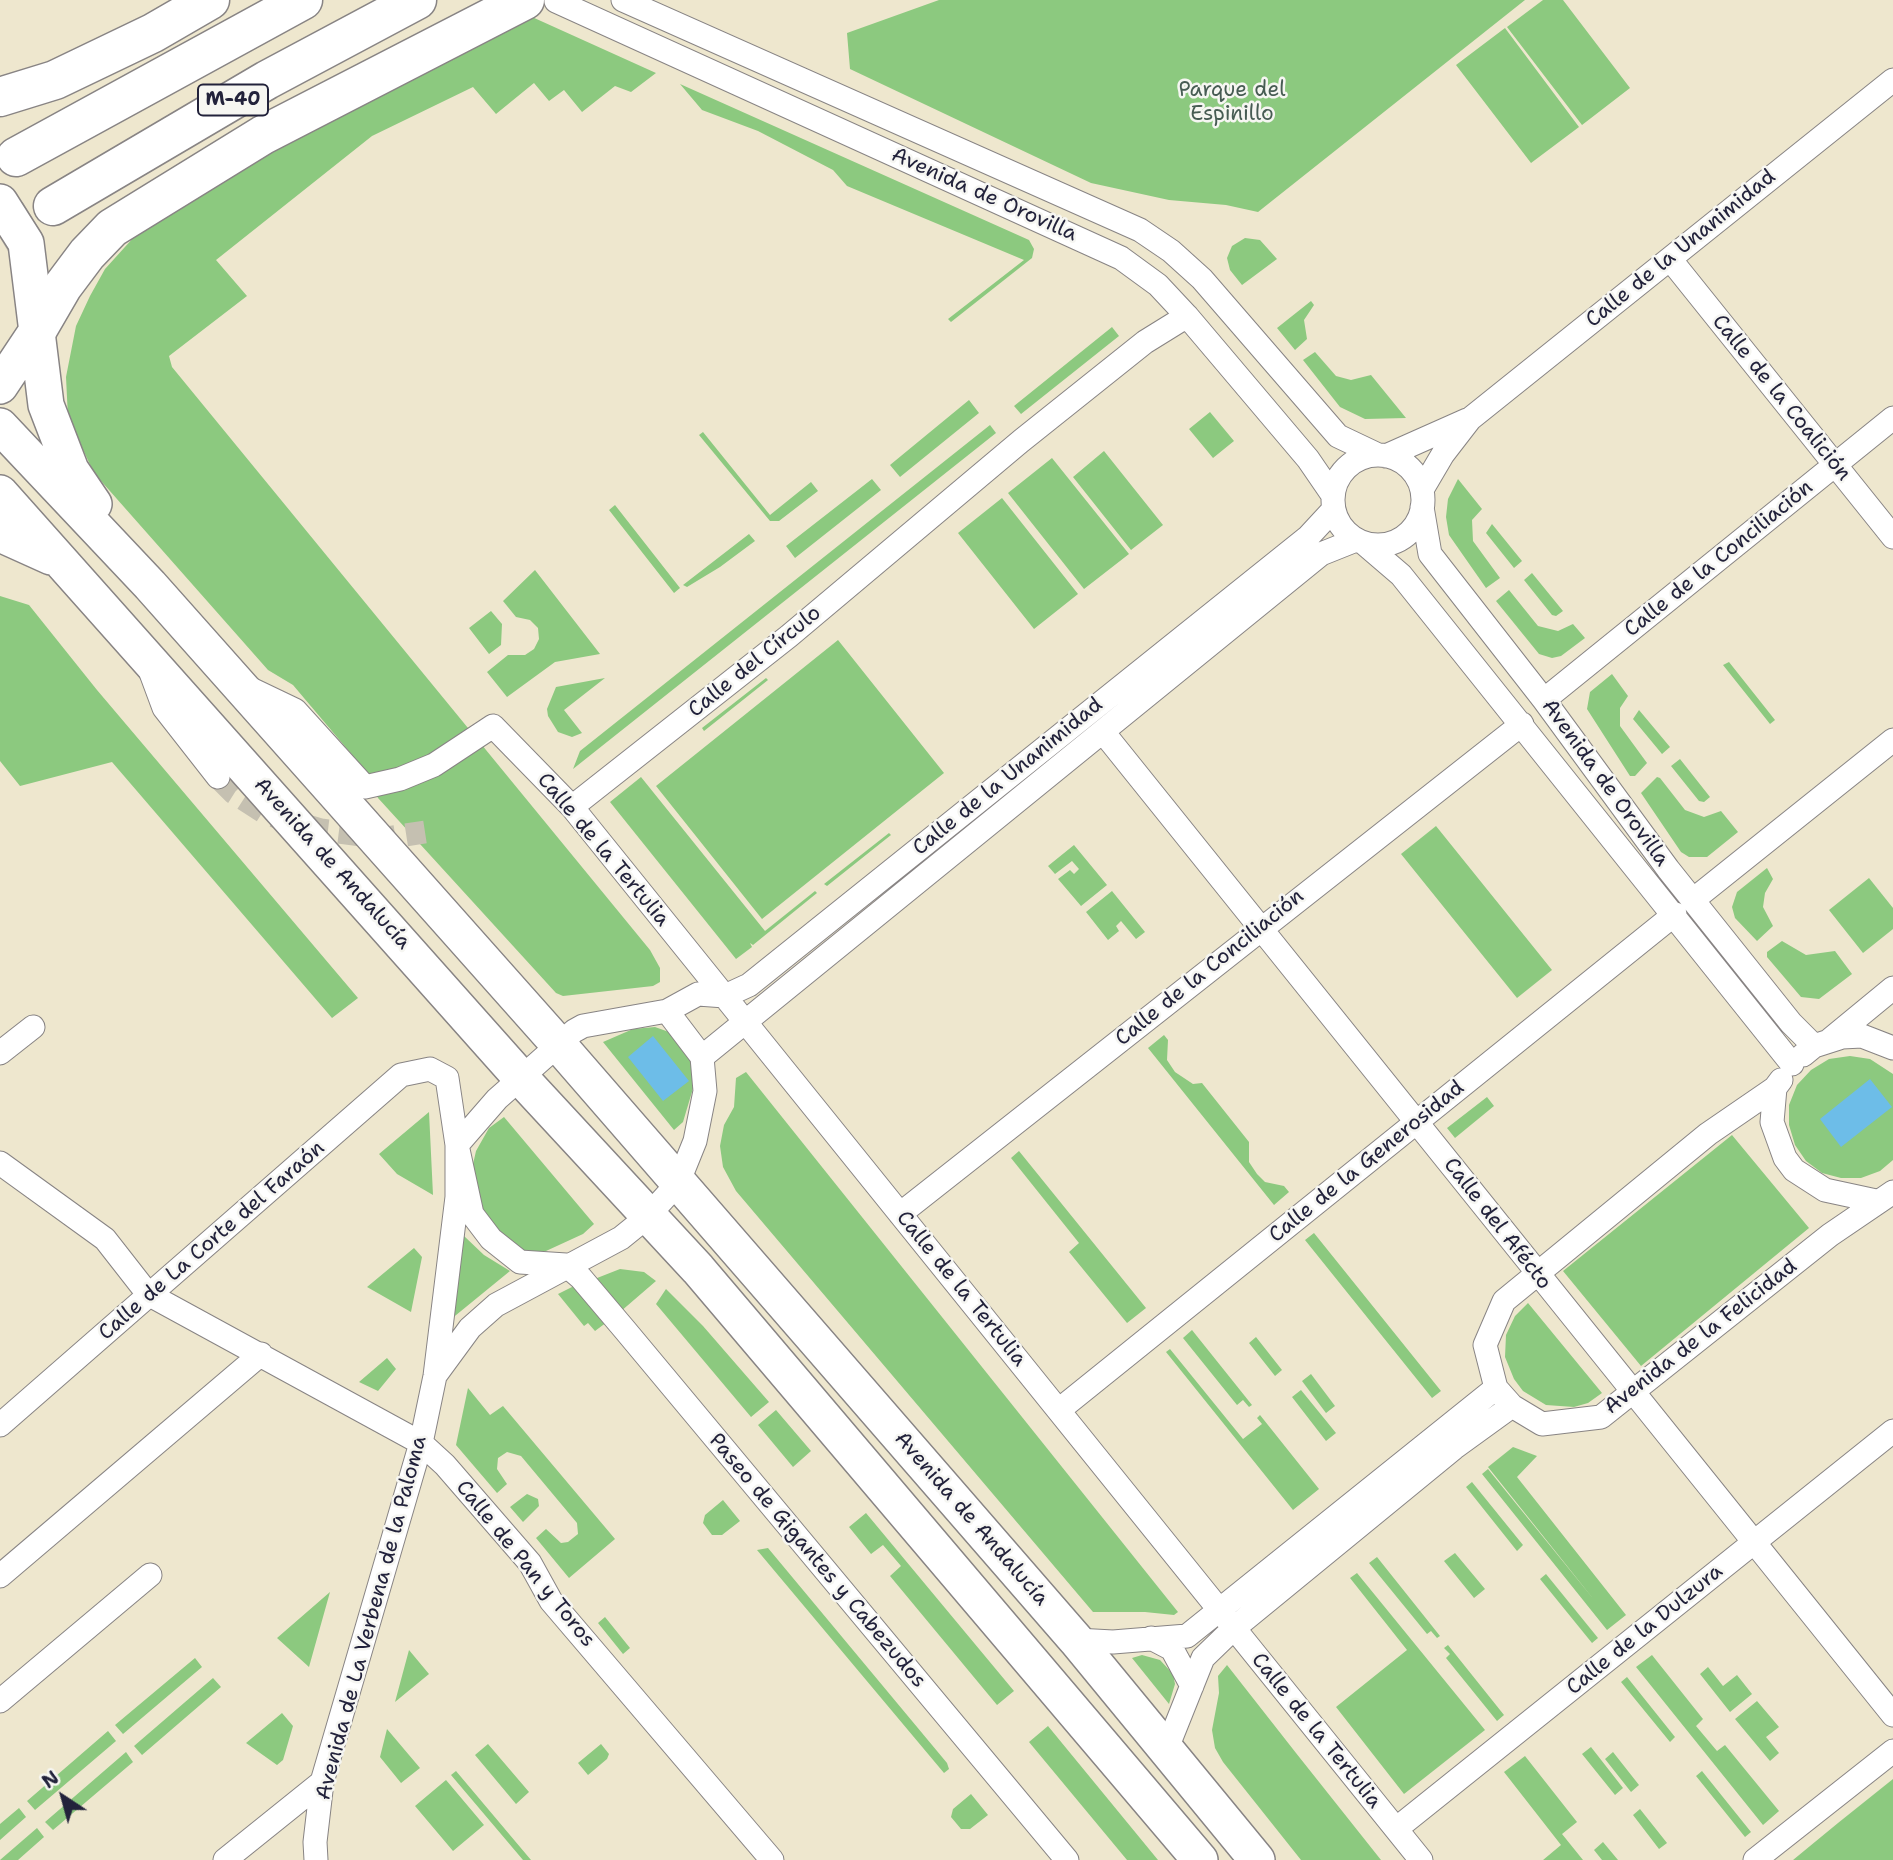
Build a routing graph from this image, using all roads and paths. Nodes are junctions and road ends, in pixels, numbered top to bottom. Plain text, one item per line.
1 (209, 0) edge
2 (303, 0) edge
3 (417, 0) edge
4 (525, 0) edge
5 (623, 0) edge
6 (556, 1) edge
7 (1893, 80) edge
8 (0, 97) edge
9 (16, 157) dead end
10 (0, 202) edge
11 (53, 206) tunnel mouth
12 (1670, 259) junction
13 (1187, 316) junction
14 (38, 329) junction
15 (0, 386) edge
16 (1893, 418) edge
17 (1470, 419) junction
18 (0, 426) edge
19 (1382, 455) junction
20 (1836, 465) junction
21 (0, 493) edge
22 (1423, 497) junction
23 (1332, 502) junction
24 (935, 515) junction
25 (0, 534) edge
26 (1893, 537) edge
27 (1361, 542) junction
28 (59, 560) junction
29 (150, 585) junction
30 (142, 650) junction
31 (237, 683) junction
32 (1545, 700) junction
33 (666, 718) dead end
34 (1521, 724) junction
35 (492, 726) joint
36 (1103, 732) junction
37 (1893, 740) edge
38 (218, 777) tunnel mouth
39 (572, 807) junction
40 (1684, 907) junction
41 (1261, 929) junction
42 (1893, 988) edge
43 (725, 996) junction
44 (667, 1011) junction
45 (745, 1021) junction
46 (33, 1027) dead end
47 (1823, 1043) junction
48 (559, 1045) junction
49 (1893, 1048) edge
50 (0, 1053) edge
51 (702, 1057) junction
52 (1791, 1064) junction
53 (430, 1069) joint
54 (521, 1077) junction
55 (1775, 1088) junction
56 (1416, 1122) junction
57 (457, 1145) junction
58 (0, 1163) edge
59 (678, 1183) junction
60 (1887, 1198) edge
61 (900, 1214) junction
62 (647, 1217) junction
63 (566, 1265) junction
64 (1536, 1274) junction
65 (149, 1294) junction
66 (261, 1354) junction
67 (435, 1376) junction
68 (1496, 1388) junction
69 (1633, 1394) junction
70 (1512, 1406) junction
71 (1059, 1410) junction
72 (0, 1425) edge
73 (1893, 1431) edge
74 (421, 1443) junction
75 (1754, 1544) junction
76 (150, 1574) dead end
77 (0, 1576) edge
78 (1226, 1621) junction
79 (1150, 1638) junction
80 (1076, 1640) junction
81 (1192, 1686) junction
82 (0, 1700) edge
83 (1893, 1715) edge
84 (1167, 1748) junction
85 (1893, 1751) edge
86 (322, 1782) junction
87 (1396, 1829) junction
88 (225, 1860) edge
89 (316, 1860) edge
90 (772, 1860) edge
91 (1067, 1860) edge
92 (1200, 1860) edge
93 (1257, 1860) edge
94 (1421, 1860) edge
95 (1755, 1860) edge

1 - 8 highway
2 - 9 highway, M-40
3 - 11 highway, M-40
4 - 14 highway
5 - 19 street, Avenida de Orovilla
6 - 13 street, Avenida de Orovilla
7 - 12 street, Calle de la Unanimidad
10 - 14 main road, Avenida de Andalucía
12 - 17 street, Calle de la Unanimidad
12 - 20 street, Calle de la Coalición
13 - 23 street, Avenida de Orovilla
13 - 24 street, Calle del Círculo
14 - 15 main road
14 - 29 main road, Avenida de Andalucía
16 - 20 street, Calle de la Conciliación
17 - 19 street, Calle de la Unanimidad
17 - 22 street, Calle de la Unanimidad
18 - 29 main road, Avenida de Andalucía
19 - 22 street
19 - 23 street
20 - 26 street, Calle de la Coalición
20 - 32 street, Calle de la Conciliación
21 - 28 main road, Avenida de Andalucía
22 - 27 street
22 - 32 street, Avenida de Orovilla
23 - 27 street
23 - 43 street, Calle de la Unanimidad
24 - 33 street, Calle del Círculo
24 - 39 street, Calle del Círculo
25 - 28 main road, Avenida de Andalucía
27 - 34 street, Avenida de Orovilla
27 - 36 street, Calle de la Unanimidad
28 - 30 main road, Avenida de Andalucía
29 - 31 main road, Avenida de Andalucía
30 - 38 street, Avenida de Andalucía
30 - 54 main road, Avenida de Andalucía
31 - 35 street, Avenida de Andalucía
31 - 48 main road, Avenida de Andalucía
32 - 40 street, Avenida de Orovilla
34 - 40 street, Avenida de Orovilla
34 - 41 street, Calle de la Conciliación
35 - 39 street, Calle de la Tertulia
36 - 41 street, Calle del Afécto
36 - 45 street, Calle de la Unanimidad
37 - 40 street, Calle de la Generosidad
39 - 43 street, Calle de la Tertulia
40 - 47 street, Avenida de Orovilla
40 - 52 street, Avenida de Orovilla
40 - 56 street, Calle de la Generosidad
41 - 56 street, Calle del Afécto
41 - 61 street, Calle de la Conciliación
42 - 47 street
43 - 44 street, Calle de la Unanimidad
43 - 45 street, Calle de la Tertulia
44 - 48 street, Calle de la Unanimidad
44 - 51 street
45 - 51 street, Calle de la Unanimidad
45 - 61 street, Calle de la Tertulia
46 - 50 street
47 - 49 street
47 - 52 street
48 - 54 street
48 - 59 main road, Avenida de Andalucía
51 - 59 street
52 - 55 street
53 - 57 street, Avenida de La Verbena de la Paloma
53 - 65 street, Calle de La Corte del Faraón
54 - 57 street
54 - 62 main road, Avenida de Andalucía
55 - 60 street
55 - 64 street, Avenida de la Felicidad
56 - 64 street, Calle del Afécto
56 - 71 street, Calle de la Generosidad
57 - 63 street, Avenida de La Verbena de la Paloma
57 - 67 street, Avenida de La Verbena de la Paloma
58 - 65 street
59 - 62 street
59 - 80 main road, Avenida de Andalucía
60 - 69 street, Avenida de la Felicidad
61 - 71 street, Calle de la Tertulia
62 - 63 street, Avenida de La Verbena de la Paloma
62 - 92 main road, Avenida de Andalucía
63 - 67 street, Avenida de La Verbena de la Paloma
63 - 91 street, Paseo de Gigantes y Cabezudos
64 - 68 street, Avenida de la Felicidad
64 - 69 street, Calle del Afécto
65 - 66 street, Calle de Pan y Toros
65 - 72 street, Calle de La Corte del Faraón
66 - 74 street, Calle de Pan y Toros
66 - 77 street
67 - 74 street, Avenida de La Verbena de la Paloma
68 - 70 street, Avenida de la Felicidad
68 - 78 street
69 - 70 street, Avenida de la Felicidad
69 - 75 street, Calle del Afécto
70 - 78 street
71 - 78 street, Calle de la Tertulia
73 - 75 street, Calle de la Dulzura
74 - 86 street, Avenida de La Verbena de la Paloma
74 - 90 street, Calle de Pan y Toros
75 - 83 street, Calle del Afécto
75 - 87 street, Calle de la Dulzura
76 - 82 street
78 - 79 street
78 - 81 street
78 - 87 street, Calle de la Tertulia
79 - 80 street
79 - 81 street
80 - 84 main road, Avenida de Andalucía
81 - 84 street
84 - 93 main road, Avenida de Andalucía
85 - 95 street
86 - 88 street
86 - 89 street, Avenida de La Verbena de la Paloma
87 - 94 street, Calle de la Tertulia

